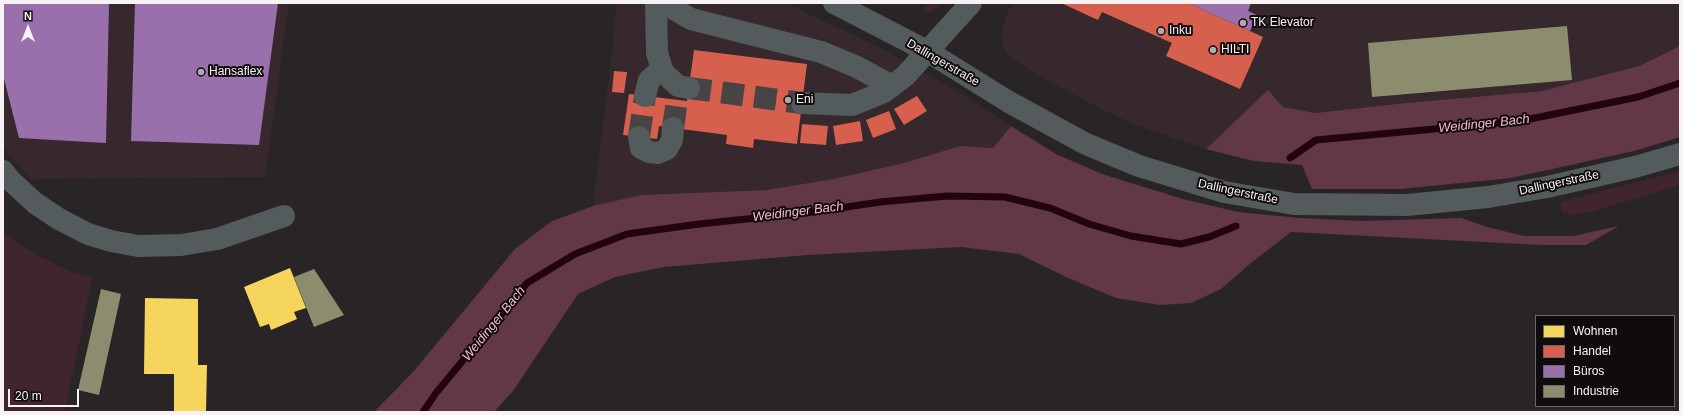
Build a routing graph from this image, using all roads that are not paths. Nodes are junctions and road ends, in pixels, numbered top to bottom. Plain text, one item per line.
1 (656, 3) edge
2 (664, 3) edge
3 (834, 3) edge
4 (971, 3) edge
5 (927, 51) junction
6 (892, 86) junction
7 (645, 96) tunnel mouth
8 (802, 103) tunnel mouth
9 (673, 128) tunnel mouth
10 (639, 137) tunnel mouth
11 (1680, 154) edge
12 (3, 171) edge
13 (284, 216) dead end

1 - 7 street
2 - 6 street
3 - 5 street, Dallingerstraße
4 - 5 street
5 - 6 street
5 - 11 street, Dallingerstraße
6 - 8 street
9 - 10 street
12 - 13 street

